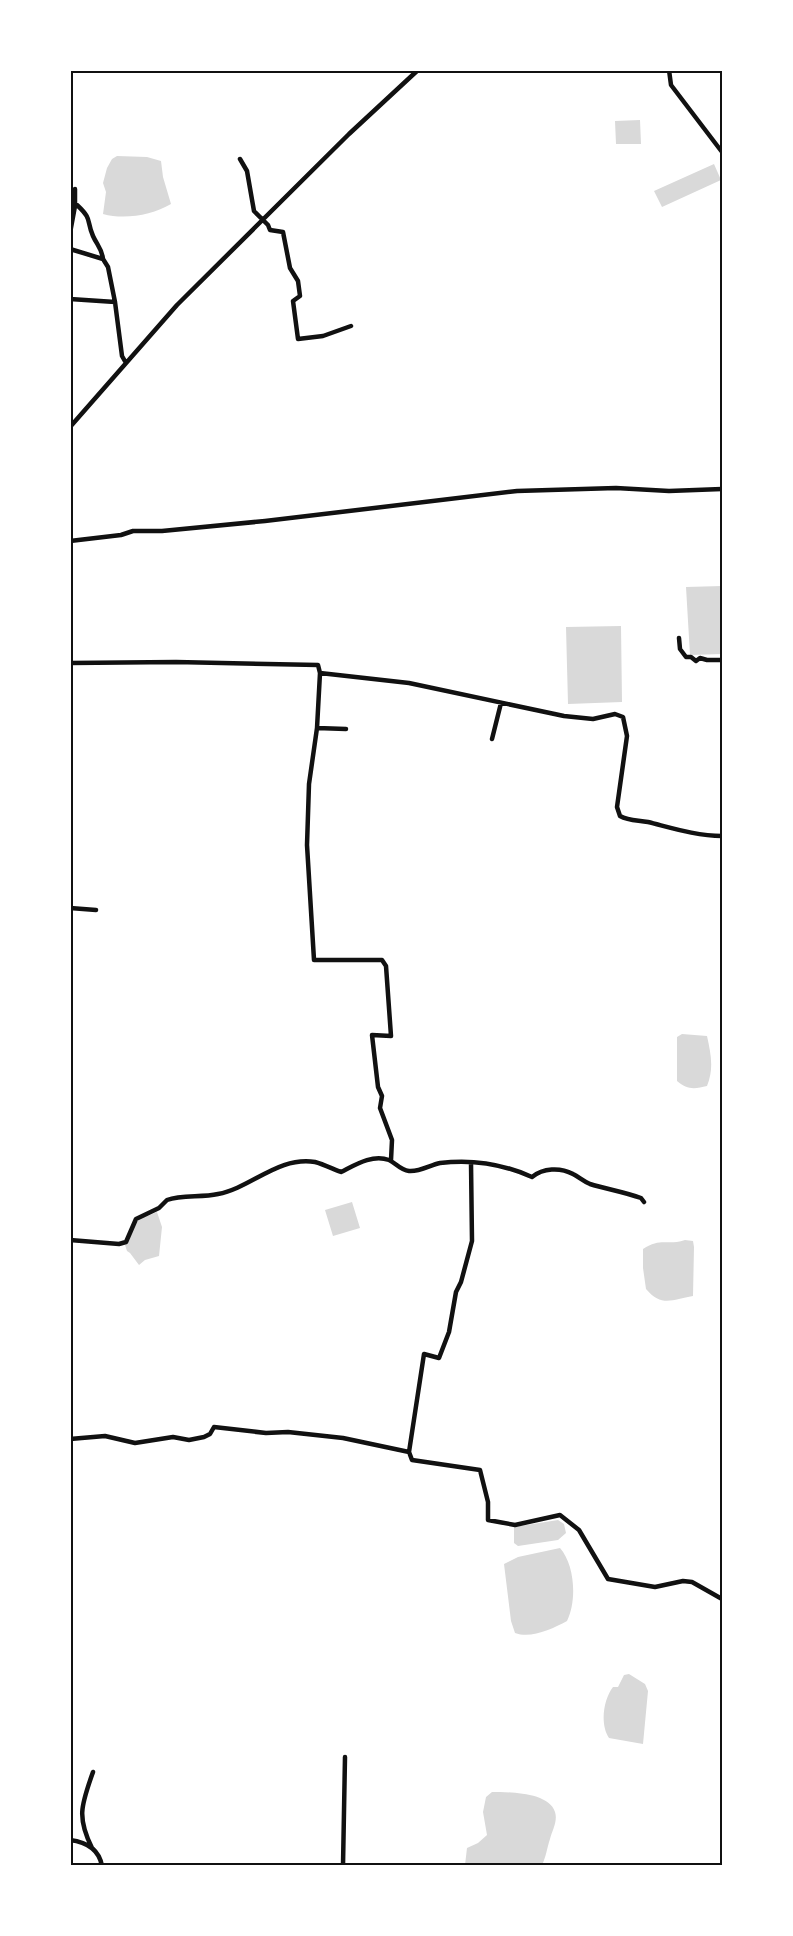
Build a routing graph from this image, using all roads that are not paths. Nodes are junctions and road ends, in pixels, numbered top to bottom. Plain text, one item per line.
1 (418, 70) edge
2 (669, 70) edge
3 (723, 152) edge
4 (240, 159) dead end
5 (75, 189) dead end
6 (75, 206) junction
7 (263, 219) junction
8 (70, 233) edge
9 (70, 249) edge
10 (103, 259) junction
11 (70, 299) edge
12 (115, 302) junction
13 (351, 326) dead end
14 (126, 363) junction
15 (70, 427) edge
16 (723, 489) edge
17 (70, 541) edge
18 (679, 638) dead end
19 (723, 660) edge
20 (70, 663) edge
21 (320, 672) junction
22 (501, 703) junction
23 (317, 728) junction
24 (346, 729) dead end
25 (492, 739) dead end
26 (723, 836) edge
27 (70, 908) edge
28 (96, 910) dead end
29 (391, 1160) junction
30 (471, 1163) junction
31 (644, 1202) dead end
32 (70, 1240) edge
33 (70, 1438) edge
34 (409, 1452) junction
35 (723, 1599) edge
36 (345, 1757) dead end
37 (93, 1772) dead end
38 (70, 1840) edge
39 (92, 1848) junction
40 (102, 1866) edge
41 (343, 1866) edge

1 - 7 street
2 - 3 street
4 - 7 street
5 - 6 street
6 - 8 street
6 - 10 street
7 - 13 street
7 - 14 street
9 - 10 street
10 - 12 street
11 - 12 street
12 - 14 street
14 - 15 street
16 - 17 street
18 - 19 street
20 - 21 street
21 - 22 street
21 - 23 street
22 - 25 street
22 - 26 street
23 - 24 street
23 - 29 street
27 - 28 street
29 - 30 street
29 - 32 street
30 - 31 street
30 - 34 street
33 - 34 street
34 - 35 street
36 - 41 street
37 - 39 street
38 - 39 street
39 - 40 street

